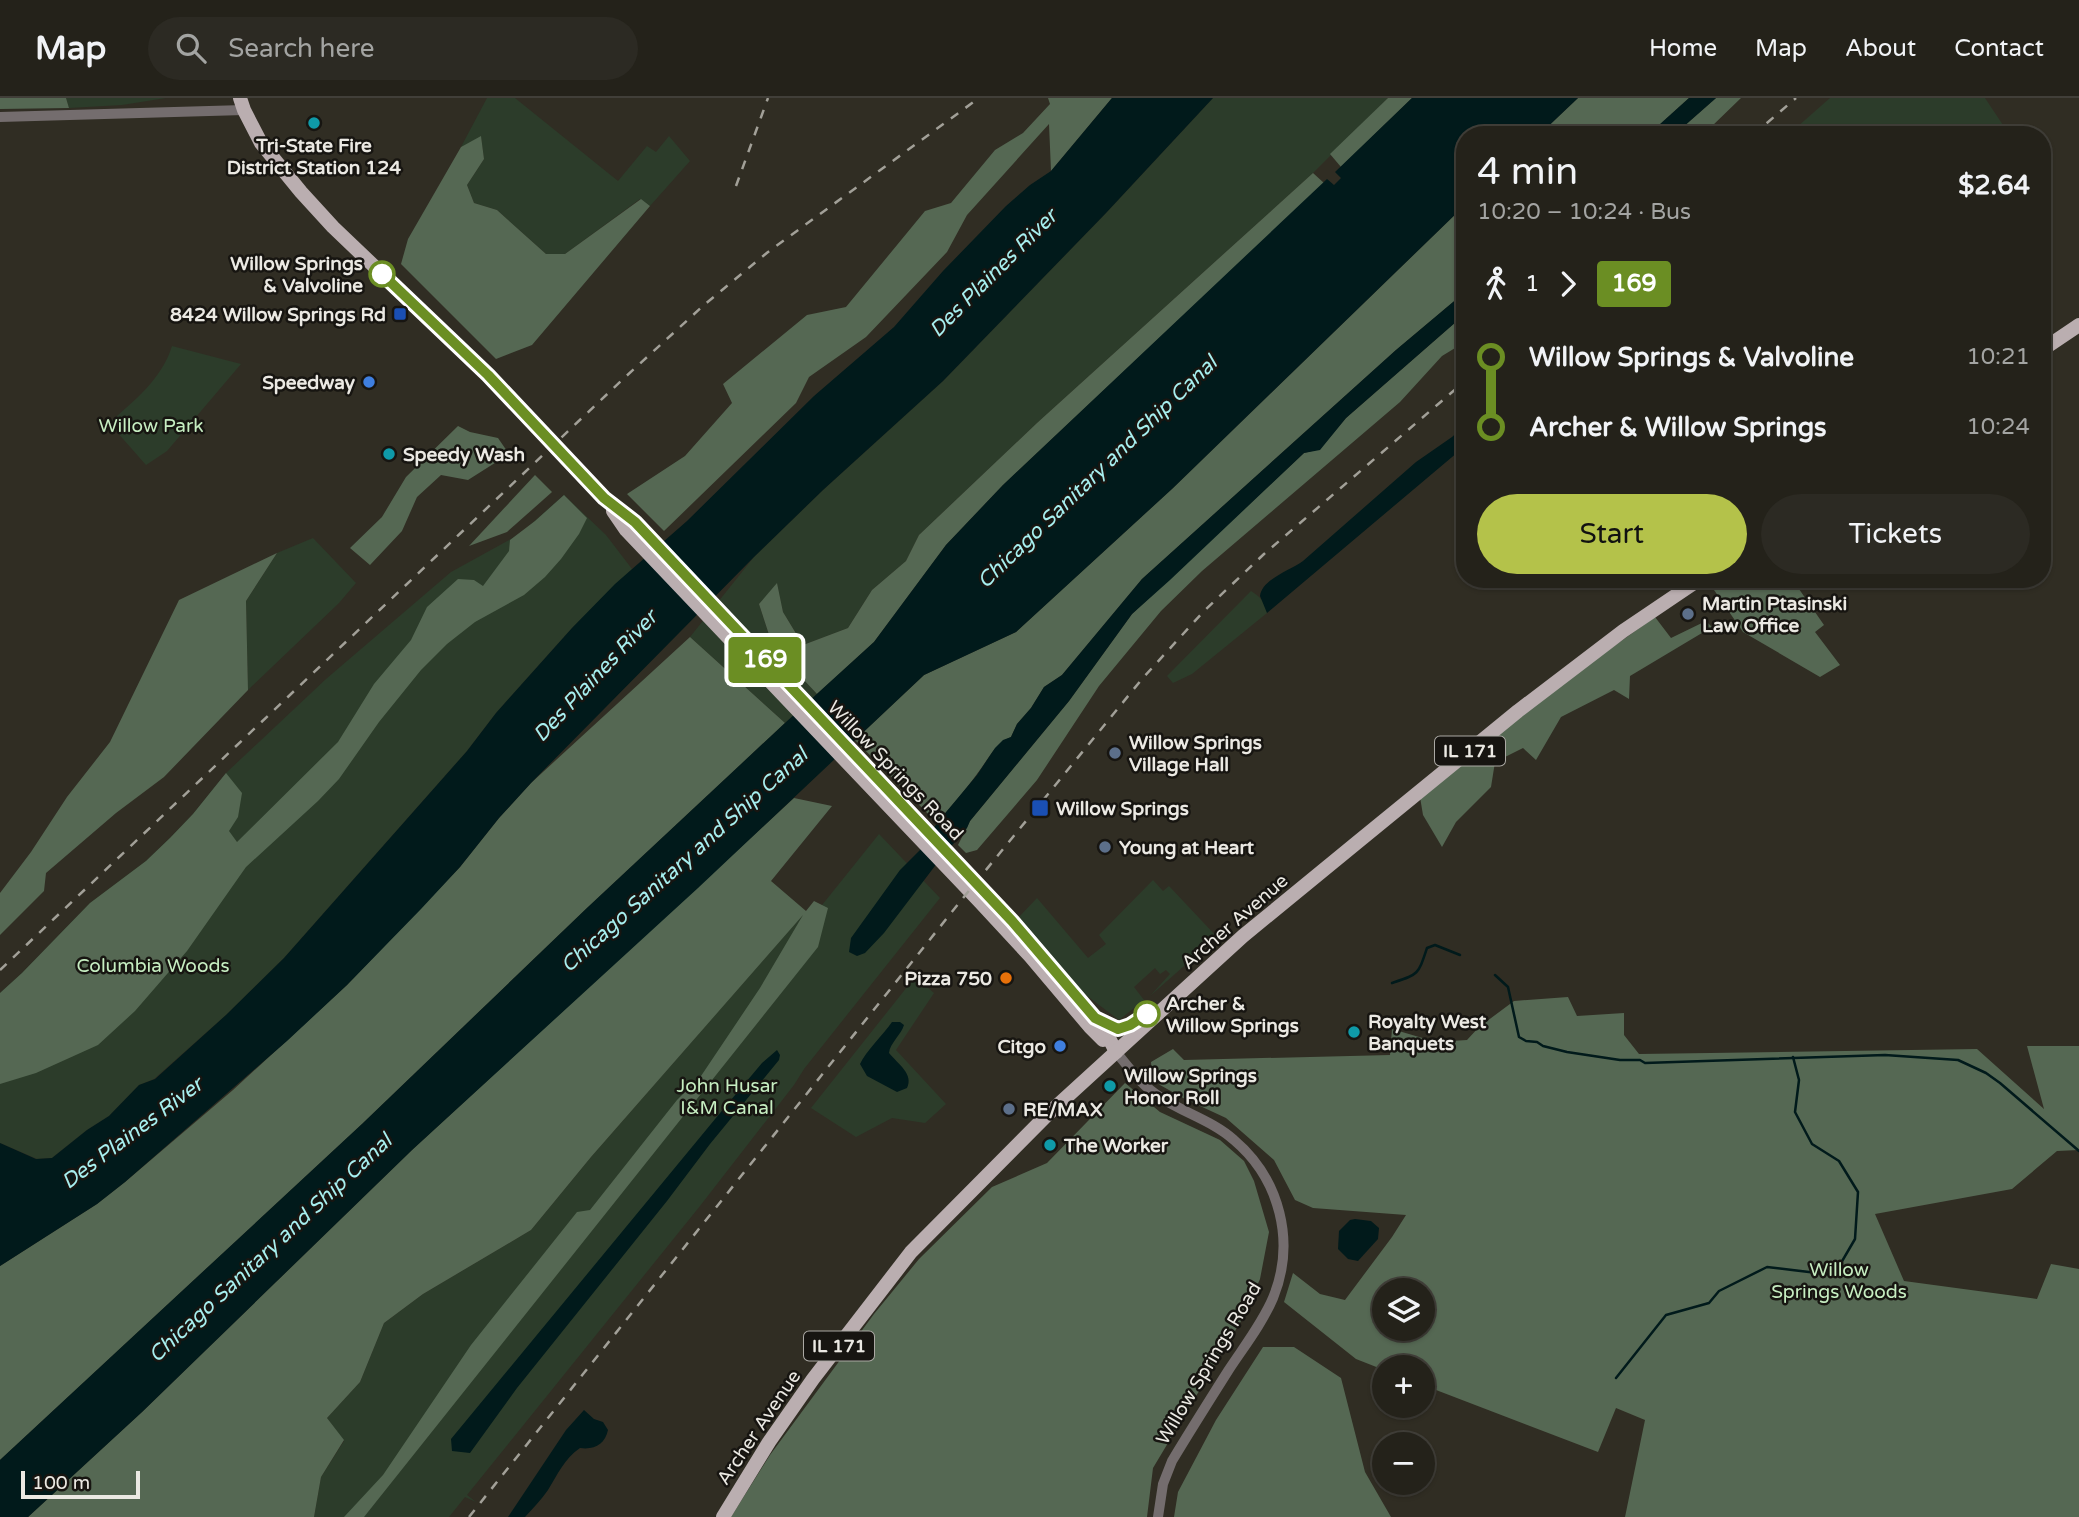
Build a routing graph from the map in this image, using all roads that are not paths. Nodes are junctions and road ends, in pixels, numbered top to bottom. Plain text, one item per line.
1 (242, 104) edge
2 (0, 117) edge
3 (2079, 325) edge
4 (2051, 344) edge
5 (1687, 588) edge
6 (1021, 939) junction
7 (1168, 1004) junction
8 (1095, 1018) junction
9 (1116, 1052) junction
10 (723, 1517) edge
11 (1158, 1517) edge

1 - 2 street
1 - 6 main road, Willow Springs Road
3 - 4 main road
5 - 7 main road, Archer Avenue / IL 171
6 - 8 main road, Willow Springs Road
6 - 9 main road, Willow Springs Road
7 - 8 main road
7 - 9 main road, Archer Avenue / IL 171
8 - 9 main road, Willow Springs Road
9 - 10 main road, Archer Avenue / IL 171
9 - 11 street, Willow Springs Road

